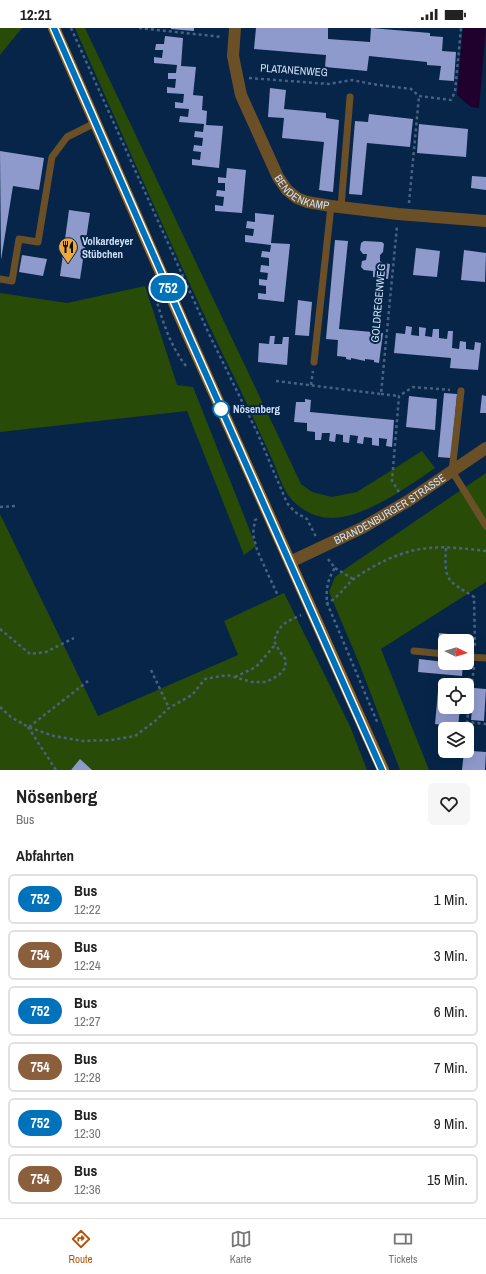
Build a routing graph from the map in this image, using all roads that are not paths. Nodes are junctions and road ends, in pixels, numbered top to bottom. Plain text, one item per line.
1 (54, 28) edge
2 (235, 33) edge
3 (350, 97) dead end
4 (96, 123) junction
5 (336, 207) junction
6 (486, 221) edge
7 (0, 279) edge
8 (314, 362) dead end
9 (461, 391) road end
10 (486, 448) edge
11 (452, 471) junction
12 (486, 526) edge
13 (290, 562) junction
14 (414, 651) dead end
15 (438, 653) edge
16 (474, 657) edge
17 (486, 658) edge
18 (382, 770) edge

1 - 4 main road
2 - 5 street, BENDENKAMP
3 - 5 lane
4 - 7 lane
4 - 13 main road
5 - 6 street, BENDENKAMP
5 - 8 lane
9 - 11 lane
10 - 11 street, BRANDENBURGER STRASSE
11 - 12 lane
11 - 13 street, BRANDENBURGER STRASSE
13 - 18 main road
14 - 15 lane
16 - 17 lane

